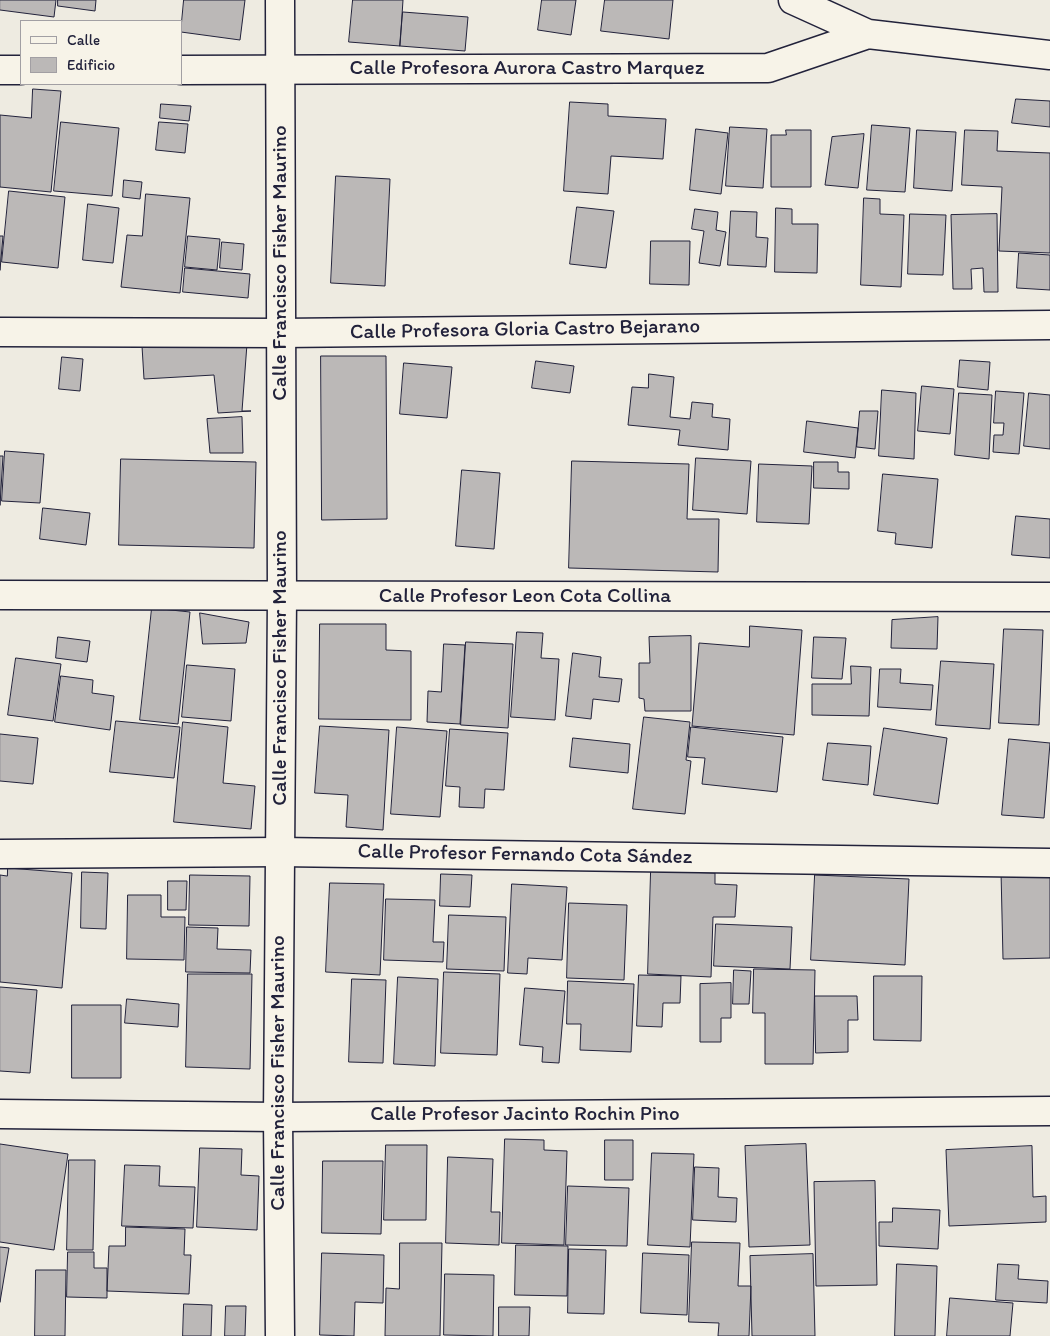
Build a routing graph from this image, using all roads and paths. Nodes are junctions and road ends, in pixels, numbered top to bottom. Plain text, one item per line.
1 (280, 0) edge
2 (793, 0) edge
3 (868, 34) junction
4 (1050, 55) edge
5 (0, 70) edge
6 (20, 70) edge
7 (182, 70) edge
8 (280, 70) junction
9 (1050, 325) edge
10 (0, 332) edge
11 (281, 333) junction
12 (0, 595) edge
13 (282, 597) junction
14 (1050, 597) edge
15 (280, 852) junction
16 (0, 854) edge
17 (1050, 863) edge
18 (1050, 1111) edge
19 (0, 1114) edge
20 (278, 1117) junction
21 (280, 1336) edge

1 - 8 street, Calle Francisco Fisher Maurino
2 - 3 street
3 - 4 street
3 - 8 street, Calle Profesora Aurora Castro Marquez
5 - 6 street
7 - 8 street, Calle Profesora Aurora Castro Marquez
8 - 11 street, Calle Francisco Fisher Maurino
9 - 11 street, Calle Profesora Gloria Castro Bejarano
10 - 11 street, Calle Profesora Gloria Castro Bejarano
11 - 13 street, Calle Francisco Fisher Maurino
12 - 13 street, Calle Profesor Leon Cota Collina
13 - 14 street, Calle Profesor Leon Cota Collina
13 - 15 street, Calle Francisco Fisher Maurino
15 - 16 street, Calle Profesor Fernando Cota Sández
15 - 17 street, Calle Profesor Fernando Cota Sández
15 - 20 street, Calle Francisco Fisher Maurino
18 - 20 street, Calle Profesor Jacinto Rochin Pino
19 - 20 street, Calle Profesor Jacinto Rochin Pino
20 - 21 street, Calle Francisco Fisher Maurino

